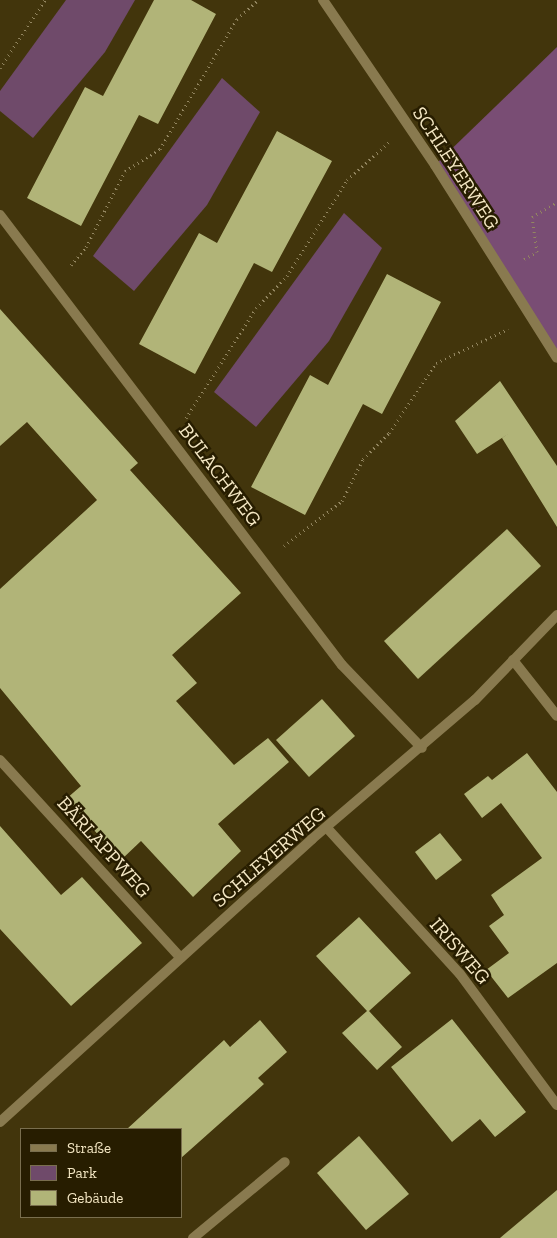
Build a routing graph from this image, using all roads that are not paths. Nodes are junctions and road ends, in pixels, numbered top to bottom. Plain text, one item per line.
1 (323, 0) edge
2 (0, 216) edge
3 (557, 358) edge
4 (557, 614) edge
5 (513, 660) junction
6 (557, 716) edge
7 (422, 748) junction
8 (0, 760) edge
9 (327, 828) junction
10 (181, 958) junction
11 (557, 1105) edge
12 (0, 1122) edge
13 (285, 1162) dead end
14 (194, 1238) edge

1 - 3 street, SCHLEYERWEG
2 - 7 street, BULACHWEG
4 - 5 street, SCHLEYERWEG
5 - 6 street
5 - 7 street, SCHLEYERWEG
7 - 9 street, SCHLEYERWEG
8 - 10 street, BÄRLAPPWEG
9 - 10 street, SCHLEYERWEG
9 - 11 street, IRISWEG
10 - 12 street, SCHLEYERWEG
13 - 14 street

